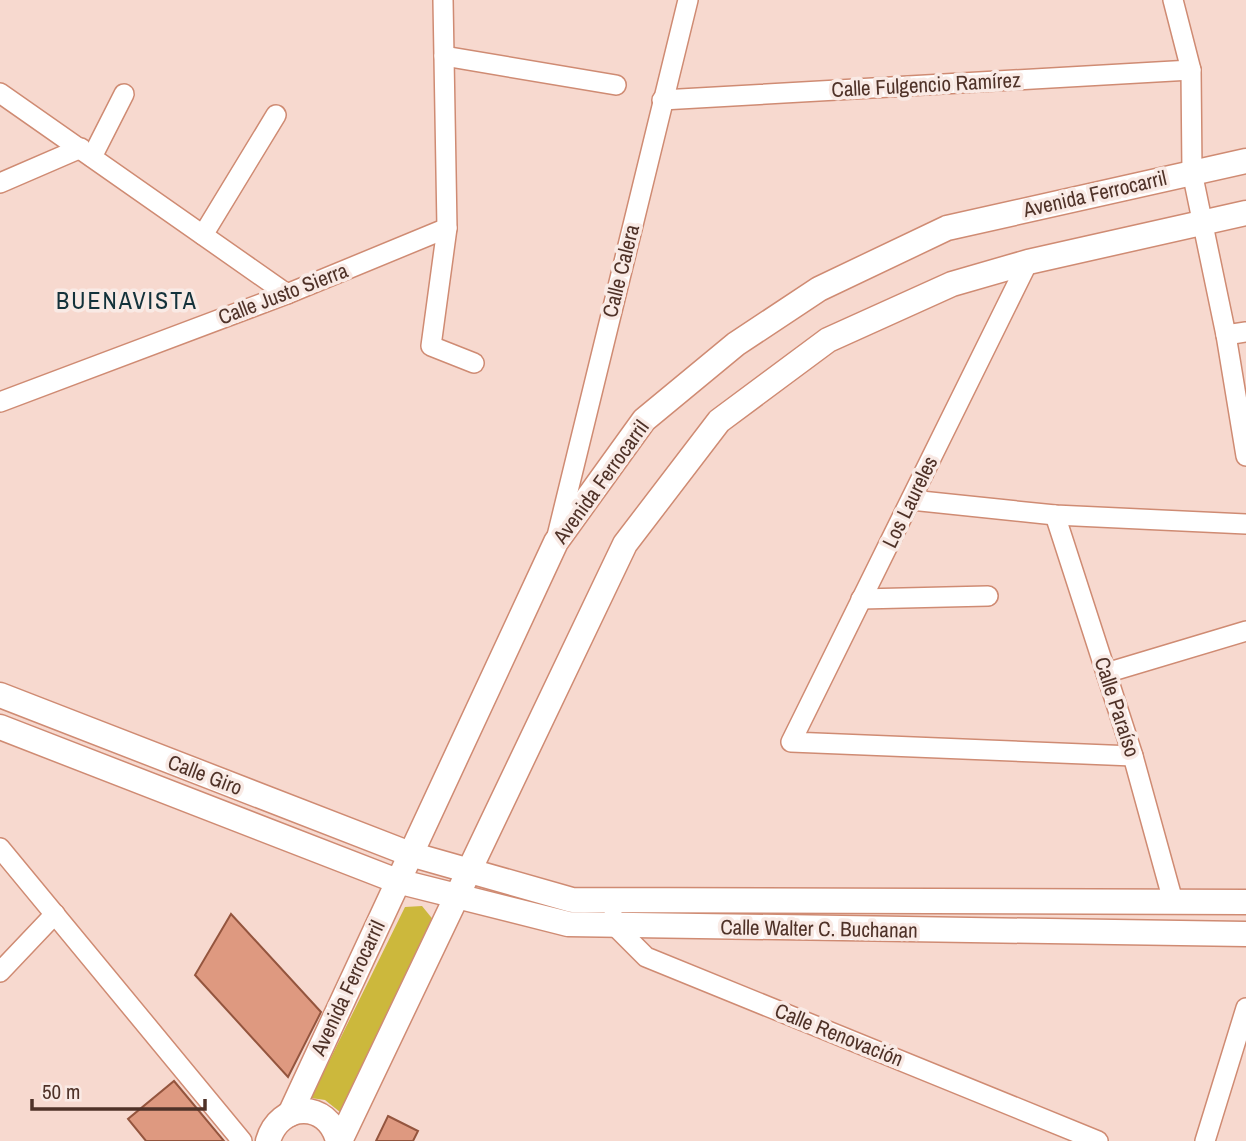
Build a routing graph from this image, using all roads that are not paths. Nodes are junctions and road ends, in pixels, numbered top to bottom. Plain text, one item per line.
1 (443, 0) edge
2 (688, 0) edge
3 (1173, 0) edge
4 (444, 56) junction
5 (1191, 70) junction
6 (616, 85) dead end
7 (0, 93) edge
8 (124, 94) dead end
9 (662, 100) junction
10 (276, 115) dead end
11 (87, 153) junction
12 (1246, 161) edge
13 (1192, 172) junction
14 (0, 183) edge
15 (1246, 213) edge
16 (1202, 222) junction
17 (447, 228) junction
18 (203, 235) junction
19 (1028, 261) junction
20 (287, 294) junction
21 (1246, 332) edge
22 (1226, 335) junction
23 (474, 363) dead end
24 (0, 402) edge
25 (1245, 445) edge
26 (911, 500) junction
27 (1055, 515) junction
28 (1246, 524) edge
29 (556, 542) junction
30 (988, 596) dead end
31 (861, 599) junction
32 (1246, 631) edge
33 (1106, 673) junction
34 (0, 695) edge
35 (0, 727) edge
36 (1133, 756) junction
37 (0, 848) edge
38 (410, 854) junction
39 (469, 873) junction
40 (397, 881) junction
41 (458, 896) junction
42 (607, 899) junction
43 (1173, 901) junction
44 (1246, 902) edge
45 (55, 914) junction
46 (615, 926) junction
47 (1246, 934) edge
48 (0, 972) edge
49 (1246, 1008) edge
50 (290, 1114) junction
51 (242, 1141) edge
52 (268, 1141) edge
53 (339, 1141) edge
54 (1098, 1141) edge
55 (1205, 1141) edge

1 - 4 street
2 - 9 street, Calle Calera
3 - 5 street
4 - 6 street
4 - 17 street
5 - 9 street, Calle Fulgencio Ramírez
5 - 13 street
7 - 11 street
8 - 11 street
9 - 29 street, Calle Calera
10 - 18 street
11 - 14 street
11 - 18 street
12 - 13 street, Avenida Ferrocarril
13 - 16 street
13 - 29 street, Avenida Ferrocarril
15 - 16 street
16 - 19 street
16 - 22 street
17 - 20 street, Calle Justo Sierra
17 - 23 street
18 - 20 street
19 - 26 street, Los Laureles
19 - 39 street
20 - 24 street, Calle Justo Sierra
21 - 22 street
22 - 25 street
26 - 27 street
26 - 31 street, Los Laureles
27 - 28 street
27 - 33 street, Calle Paraíso
29 - 38 street, Avenida Ferrocarril
30 - 31 street
31 - 36 street, Los Laureles
32 - 33 street
33 - 36 street, Calle Paraíso
34 - 38 street, Calle Giro
35 - 40 street, Calle Giro
36 - 43 street, Calle Paraíso
37 - 45 street
38 - 39 street, Calle Walter C. Buchanan
38 - 40 street, Avenida Ferrocarril
39 - 41 street
39 - 42 street, Calle Walter C. Buchanan
40 - 41 street, Calle Walter C. Buchanan
40 - 50 street, Avenida Ferrocarril
41 - 46 street, Calle Walter C. Buchanan
41 - 53 street
42 - 43 street, Calle Walter C. Buchanan
42 - 46 street, Calle Renovación
43 - 44 street, Calle Walter C. Buchanan
45 - 48 street
45 - 51 street
46 - 47 street, Calle Walter C. Buchanan
46 - 54 street, Calle Renovación
49 - 55 street
50 - 52 street, Avenida Ferrocarril
50 - 53 street

